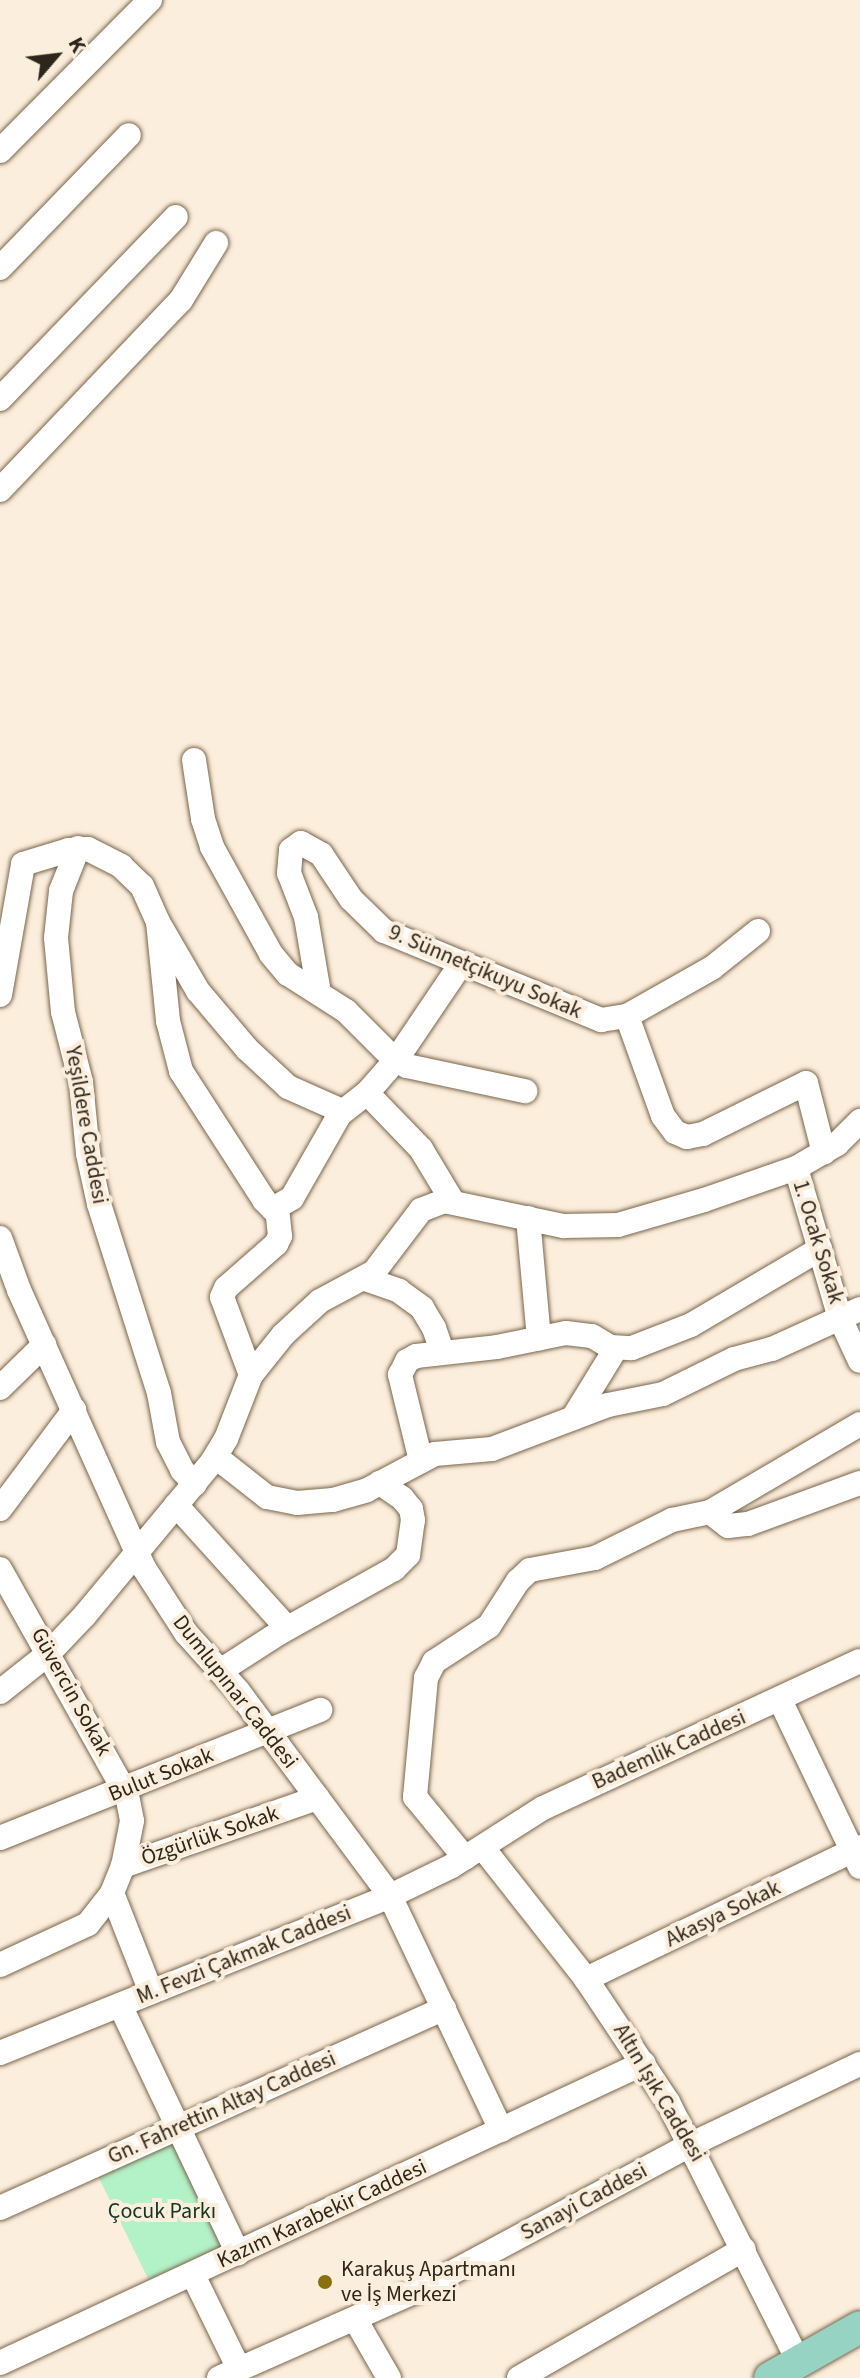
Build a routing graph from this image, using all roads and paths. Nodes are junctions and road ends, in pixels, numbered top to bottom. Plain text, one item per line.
1 (150, 0) edge
2 (129, 135) dead end
3 (0, 151) edge
4 (176, 217) dead end
5 (216, 243) dead end
6 (0, 268) edge
7 (0, 399) edge
8 (0, 490) edge
9 (194, 760) dead end
10 (78, 848) junction
11 (158, 922) junction
12 (758, 931) dead end
13 (461, 964) junction
14 (319, 993) junction
15 (0, 995) edge
16 (627, 1016) junction
17 (396, 1060) junction
18 (525, 1091) dead end
19 (367, 1093) junction
20 (342, 1111) junction
21 (860, 1121) edge
22 (824, 1153) junction
23 (796, 1168) junction
24 (453, 1202) junction
25 (277, 1209) junction
26 (528, 1218) junction
27 (0, 1238) edge
28 (820, 1249) junction
29 (365, 1279) junction
30 (850, 1313) edge
31 (539, 1339) junction
32 (44, 1345) junction
33 (616, 1348) junction
34 (442, 1351) junction
35 (860, 1361) edge
36 (251, 1375) junction
37 (0, 1388) edge
38 (74, 1410) junction
39 (573, 1418) junction
40 (860, 1424) edge
41 (216, 1457) junction
42 (421, 1461) junction
43 (380, 1483) junction
44 (860, 1483) edge
45 (195, 1484) junction
46 (176, 1505) junction
47 (0, 1509) edge
48 (710, 1512) junction
49 (136, 1553) junction
50 (0, 1569) edge
51 (287, 1628) junction
52 (49, 1653) junction
53 (860, 1661) edge
54 (220, 1671) junction
55 (0, 1692) edge
56 (780, 1700) junction
57 (320, 1710) dead end
58 (268, 1731) junction
59 (125, 1790) junction
60 (317, 1798) junction
61 (0, 1838) edge
62 (474, 1853) junction
63 (857, 1855) edge
64 (123, 1866) junction
65 (112, 1893) junction
66 (390, 1896) junction
67 (0, 1965) edge
68 (586, 1979) junction
69 (151, 1992) junction
70 (120, 2005) junction
71 (444, 2008) junction
72 (0, 2053) edge
73 (644, 2063) junction
74 (860, 2064) edge
75 (179, 2127) junction
76 (501, 2130) junction
77 (692, 2144) junction
78 (0, 2208) edge
79 (744, 2249) junction
80 (238, 2253) junction
81 (193, 2275) junction
82 (355, 2319) junction
83 (860, 2327) edge
84 (860, 2351) edge
85 (0, 2363) edge
86 (806, 2370) edge
87 (229, 2374) edge
88 (389, 2378) edge
89 (519, 2378) edge
90 (770, 2378) edge

1 - 3 street
2 - 6 street
4 - 7 street
5 - 8 street
9 - 14 street
10 - 11 street
10 - 15 street
10 - 45 street, Yeşildere Caddesi
11 - 20 street
11 - 25 street
12 - 16 street, 9. Sünnetçikuyu Sokak
13 - 14 street, 9. Sünnetçikuyu Sokak
13 - 16 street, 9. Sünnetçikuyu Sokak
13 - 17 street
14 - 17 street
16 - 22 street
17 - 18 street
17 - 19 street
19 - 20 street
19 - 24 street
20 - 25 street
21 - 22 street
22 - 23 street
23 - 26 street
23 - 28 street, 1. Ocak Sokak
24 - 26 street
24 - 29 street
25 - 36 street
26 - 31 street
27 - 32 street, Dumlupınar Caddesi
28 - 30 street, 1. Ocak Sokak
28 - 33 street
29 - 34 street
29 - 36 street
30 - 35 street, 1. Ocak Sokak
30 - 39 street
31 - 33 street
31 - 34 street
32 - 37 street
32 - 38 street, Dumlupınar Caddesi
33 - 39 street
34 - 42 street
36 - 41 street
38 - 47 street
38 - 49 street, Dumlupınar Caddesi
39 - 42 street
40 - 48 street
41 - 43 street
41 - 45 street
42 - 43 street
43 - 51 street
44 - 48 street
45 - 46 street
46 - 49 street
46 - 51 street
48 - 62 street, Altın Işık Caddesi
49 - 52 street
49 - 54 street, Dumlupınar Caddesi
50 - 52 street, Güvercin Sokak
51 - 54 street
52 - 55 street
52 - 59 street, Güvercin Sokak
53 - 56 street, Bademlik Caddesi
54 - 58 street, Dumlupınar Caddesi
56 - 62 street, Bademlik Caddesi
56 - 63 street
57 - 58 street, Bulut Sokak
58 - 59 street, Bulut Sokak
58 - 60 street, Dumlupınar Caddesi
59 - 61 street, Bulut Sokak
59 - 64 street, Güvercin Sokak
60 - 64 street, Özgürlük Sokak
60 - 66 street, Dumlupınar Caddesi
62 - 66 street, M. Fevzi Çakmak Caddesi
62 - 68 street, Altın Işık Caddesi
63 - 68 street, Akasya Sokak
64 - 65 street, Özgürlük Sokak
65 - 67 street, Özgürlük Sokak
65 - 69 street
66 - 69 street, M. Fevzi Çakmak Caddesi
66 - 71 street, Dumlupınar Caddesi
68 - 73 street, Altın Işık Caddesi
69 - 70 street, M. Fevzi Çakmak Caddesi
70 - 72 street, M. Fevzi Çakmak Caddesi
70 - 75 street
71 - 75 street, Gn. Fahrettin Altay Caddesi
71 - 76 street, Dumlupınar Caddesi
73 - 76 street, Kazım Karabekir Caddesi
73 - 77 street, Altın Işık Caddesi
74 - 77 street, Sanayi Caddesi
75 - 78 street, Gn. Fahrettin Altay Caddesi
75 - 80 street
76 - 80 street, Kazım Karabekir Caddesi
77 - 79 street, Altın Işık Caddesi
77 - 82 street, Sanayi Caddesi
79 - 86 street, Altın Işık Caddesi
79 - 89 street
80 - 81 street, Kazım Karabekir Caddesi
81 - 85 street, Kazım Karabekir Caddesi
81 - 87 street
82 - 87 street, Sanayi Caddesi
82 - 88 street
83 - 86 main road
84 - 86 main road
86 - 90 main road

